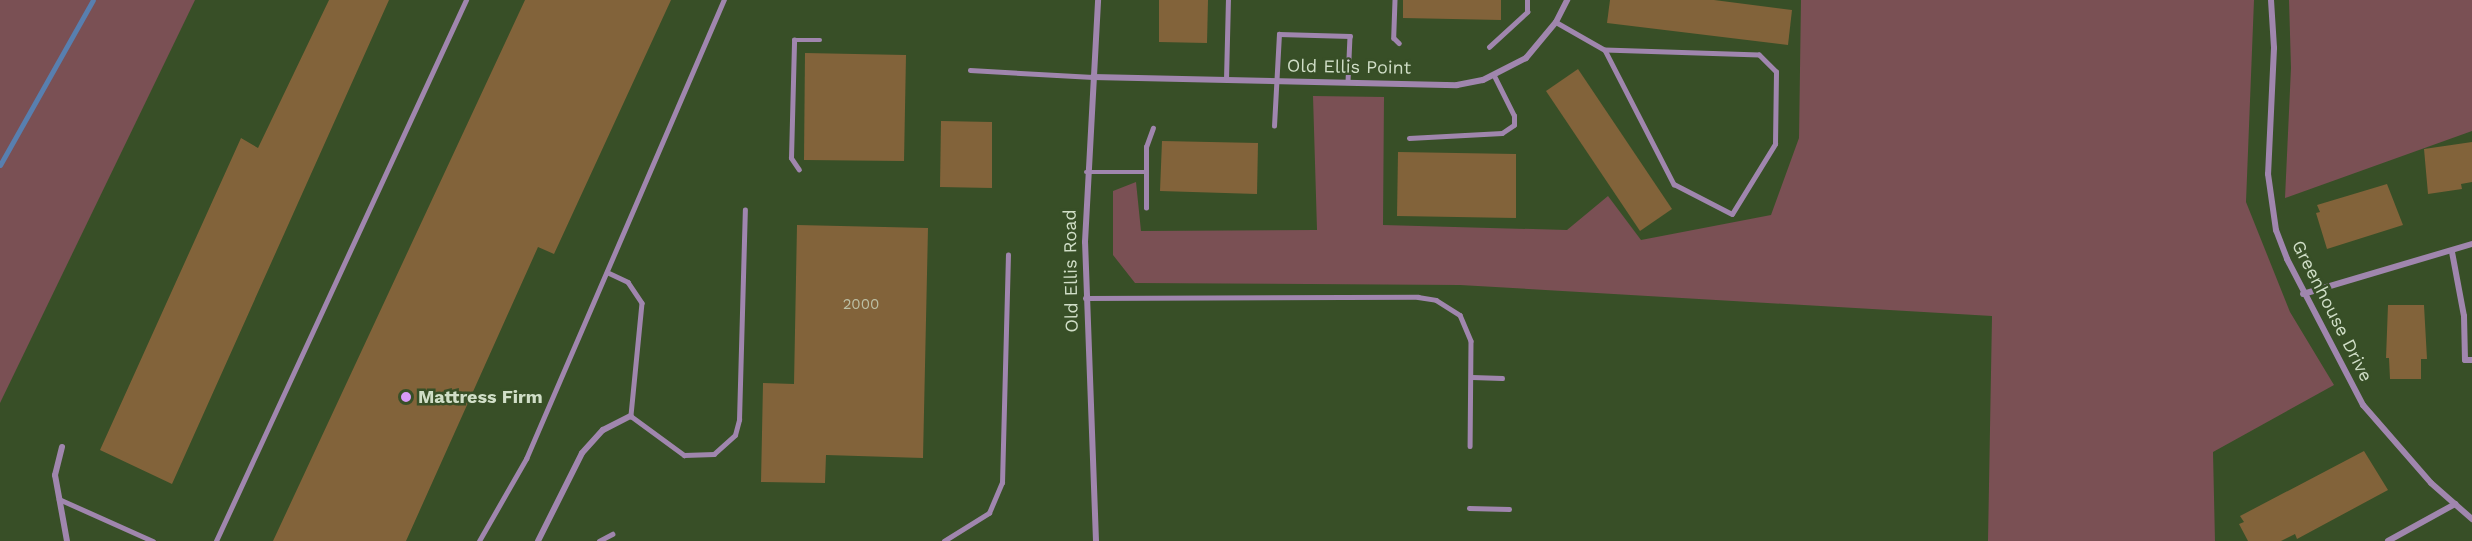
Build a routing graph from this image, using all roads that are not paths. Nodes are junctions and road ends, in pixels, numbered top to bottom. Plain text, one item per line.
1 (466, 0) edge
2 (724, 0) edge
3 (1098, 0) edge
4 (1228, 0) edge
5 (1395, 0) edge
6 (1527, 0) edge
7 (1567, 0) edge
8 (2271, 0) edge
9 (1556, 22) junction
10 (820, 40) dead end
11 (1399, 43) dead end
12 (1489, 47) dead end
13 (1605, 50) junction
14 (970, 70) dead end
15 (1494, 76) junction
16 (1093, 77) junction
17 (1226, 80) junction
18 (1278, 81) junction
19 (1348, 82) junction
20 (1274, 126) dead end
21 (1153, 128) dead end
22 (1409, 138) dead end
23 (799, 170) dead end
24 (1086, 172) junction
25 (1146, 172) junction
26 (1146, 208) dead end
27 (745, 210) dead end
28 (2472, 244) edge
29 (2452, 252) junction
30 (1008, 255) dead end
31 (607, 272) junction
32 (2303, 294) junction
33 (1085, 298) junction
34 (2472, 360) edge
35 (1472, 376) junction
36 (1502, 378) dead end
37 (631, 416) junction
38 (1470, 446) dead end
39 (62, 447) dead end
40 (59, 499) junction
41 (2455, 504) junction
42 (1469, 508) dead end
43 (1509, 509) dead end
44 (2472, 519) edge
45 (612, 534) dead end
46 (68, 541) edge
47 (153, 541) edge
48 (216, 541) edge
49 (479, 541) edge
50 (537, 541) edge
51 (599, 541) edge
52 (944, 541) edge
53 (1096, 541) edge
54 (2388, 541) edge

1 - 48 lane
2 - 31 lane
3 - 16 street, Old Ellis Road
4 - 17 lane
5 - 11 lane
6 - 12 lane
7 - 9 street, Old Ellis Point
8 - 32 street, Greenhouse Drive
9 - 13 lane
9 - 15 street, Old Ellis Point
10 - 23 lane
13 - 13 lane
14 - 16 lane
15 - 19 street, Old Ellis Point
15 - 22 lane
16 - 17 street, Old Ellis Point
16 - 24 street, Old Ellis Road
17 - 18 street, Old Ellis Point
18 - 19 street, Old Ellis Point
18 - 19 lane
18 - 20 lane
21 - 25 lane
24 - 25 lane
24 - 33 street, Old Ellis Road
25 - 26 lane
27 - 37 lane
28 - 29 street
29 - 32 street
29 - 34 street
30 - 52 lane
31 - 37 lane
31 - 49 lane
32 - 41 street, Greenhouse Drive
33 - 35 lane
33 - 53 street, Old Ellis Road
35 - 36 lane
35 - 38 lane
37 - 50 street
39 - 40 street
40 - 46 street
40 - 47 lane
41 - 44 street, Greenhouse Drive
41 - 54 street
42 - 43 lane
45 - 51 lane

